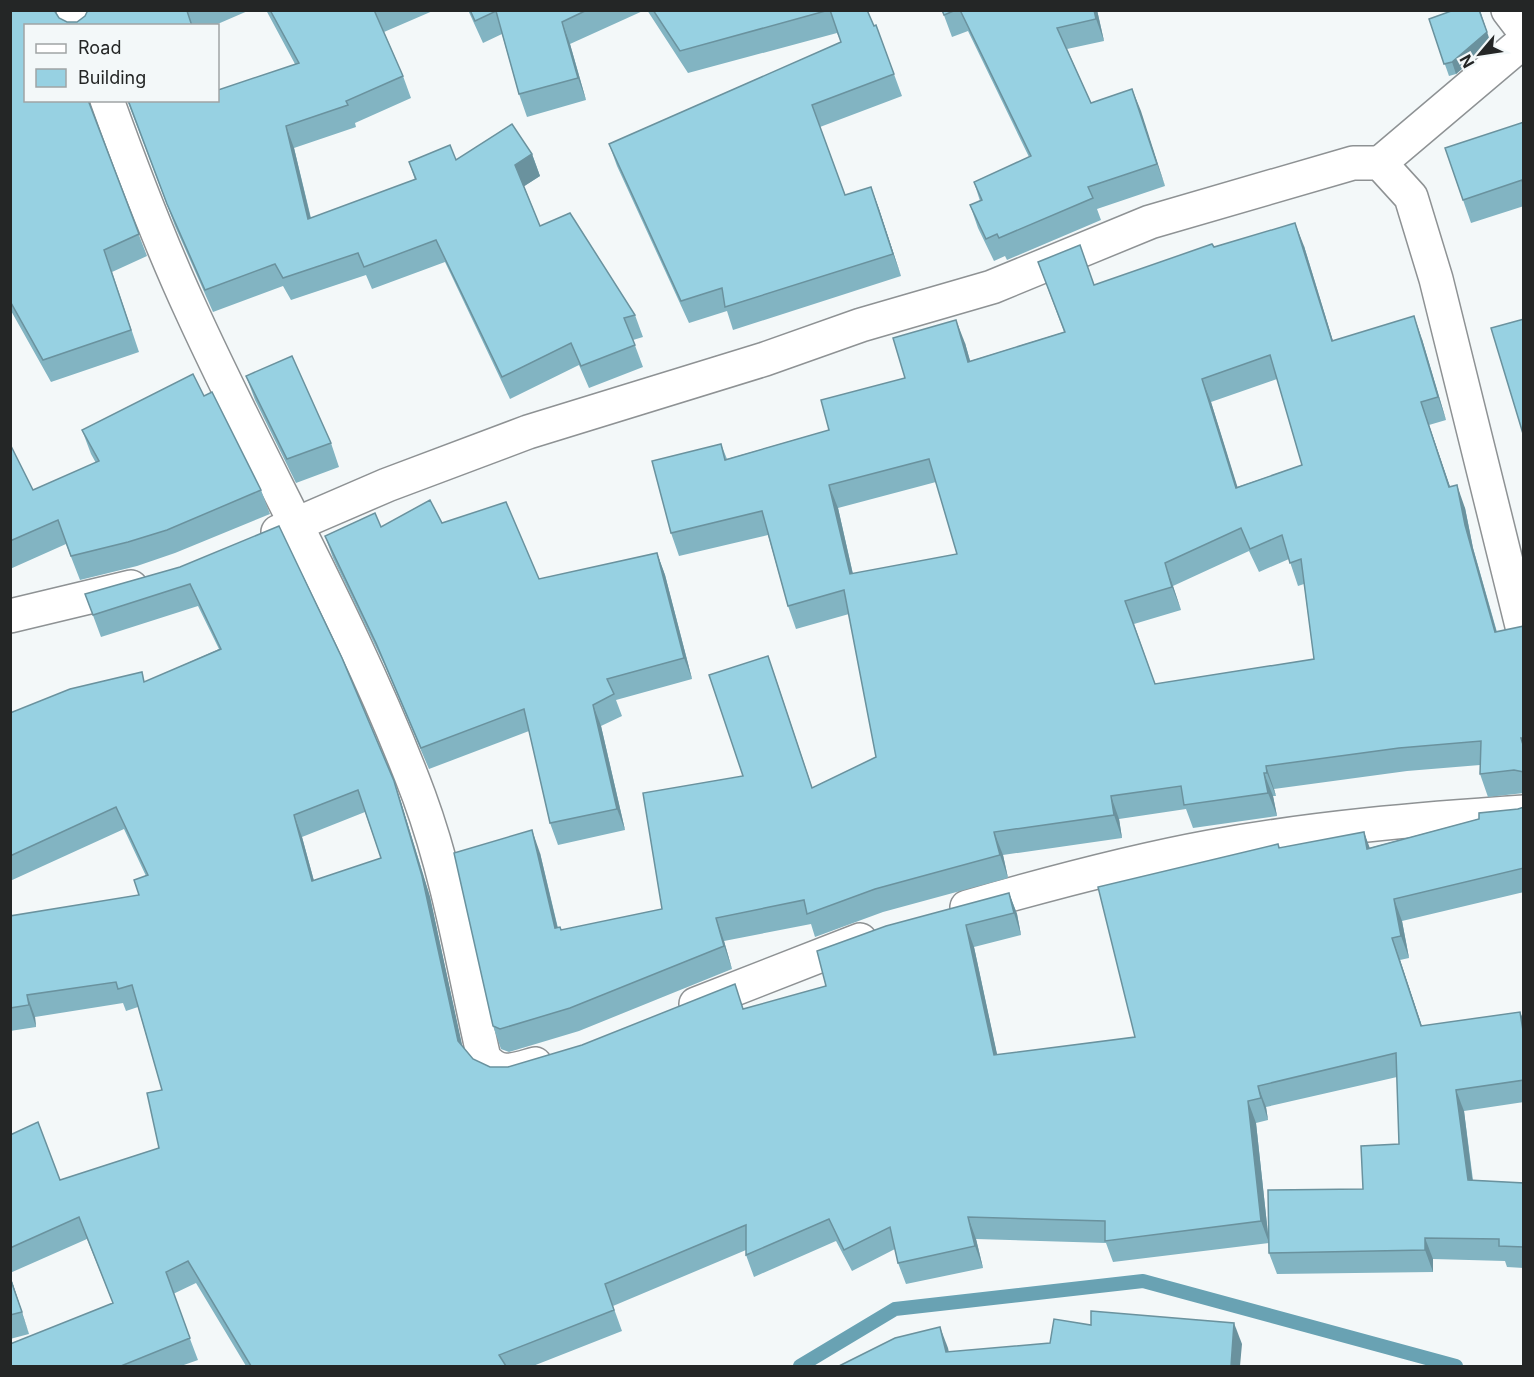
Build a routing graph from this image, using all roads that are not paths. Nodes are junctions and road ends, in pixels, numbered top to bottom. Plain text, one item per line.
1 (1508, 10) edge
2 (1524, 31) edge
3 (1524, 41) edge
4 (107, 102) edge
5 (1380, 163) junction
6 (298, 524) junction
7 (245, 545) edge
8 (162, 578) edge
9 (10, 616) edge
10 (1524, 634) edge
11 (1524, 812) edge
12 (943, 914) edge
13 (888, 930) edge
14 (668, 1015) edge
15 (564, 1055) edge

1 - 2 street
3 - 5 street
4 - 6 street
5 - 6 street
5 - 10 street
6 - 7 street
6 - 15 street
8 - 9 street
11 - 12 street
13 - 14 street

